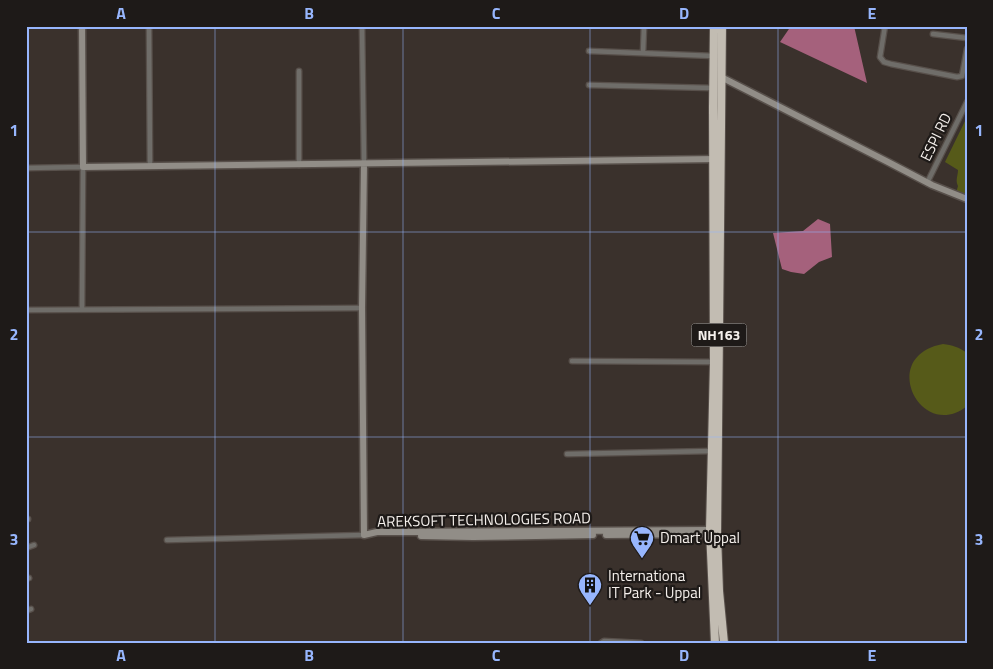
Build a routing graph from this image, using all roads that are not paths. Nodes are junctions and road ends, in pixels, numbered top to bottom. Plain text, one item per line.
1 (82, 26) edge
2 (149, 26) edge
3 (362, 26) edge
4 (644, 26) edge
5 (714, 26) edge
6 (722, 26) edge
7 (885, 26) edge
8 (933, 34) dead end
9 (967, 38) edge
10 (967, 49) edge
11 (589, 51) dead end
12 (643, 53) junction
13 (714, 56) junction
14 (300, 71) dead end
15 (717, 76) junction
16 (589, 85) dead end
17 (714, 88) junction
18 (967, 102) edge
19 (717, 159) junction
20 (364, 164) junction
21 (300, 165) junction
22 (150, 166) junction
23 (83, 167) junction
24 (26, 168) edge
25 (927, 183) junction
26 (965, 200) edge
27 (362, 308) junction
28 (82, 309) junction
29 (26, 310) edge
30 (572, 361) dead end
31 (714, 362) junction
32 (712, 451) junction
33 (567, 454) dead end
34 (710, 532) junction
35 (364, 535) junction
36 (167, 540) dead end
37 (34, 545) dead end
38 (26, 548) edge
39 (602, 643) edge
40 (641, 643) edge
41 (715, 643) edge
42 (724, 643) edge

1 - 23 street
2 - 22 street
3 - 20 street
4 - 12 street
5 - 13 highway, NH163
6 - 15 highway, NH163
7 - 10 street
8 - 9 street
11 - 12 street
12 - 13 street
13 - 15 highway, NH163
14 - 21 street
15 - 17 highway, NH163
15 - 19 highway, NH163
15 - 25 street
16 - 17 street
17 - 19 highway, NH163
18 - 25 street, ESPI RD
19 - 20 street
19 - 31 highway, NH163
19 - 42 highway, NH163
20 - 21 street
20 - 27 street
21 - 22 street
22 - 23 street
23 - 24 street
23 - 28 street
25 - 26 street
27 - 28 street
27 - 35 street
28 - 29 street
30 - 31 street
31 - 32 highway, NH163
32 - 33 street
32 - 34 highway, NH163
34 - 35 street, AREKSOFT TECHNOLOGIES ROAD
34 - 41 highway, NH163
35 - 36 street
37 - 38 street
39 - 40 street

